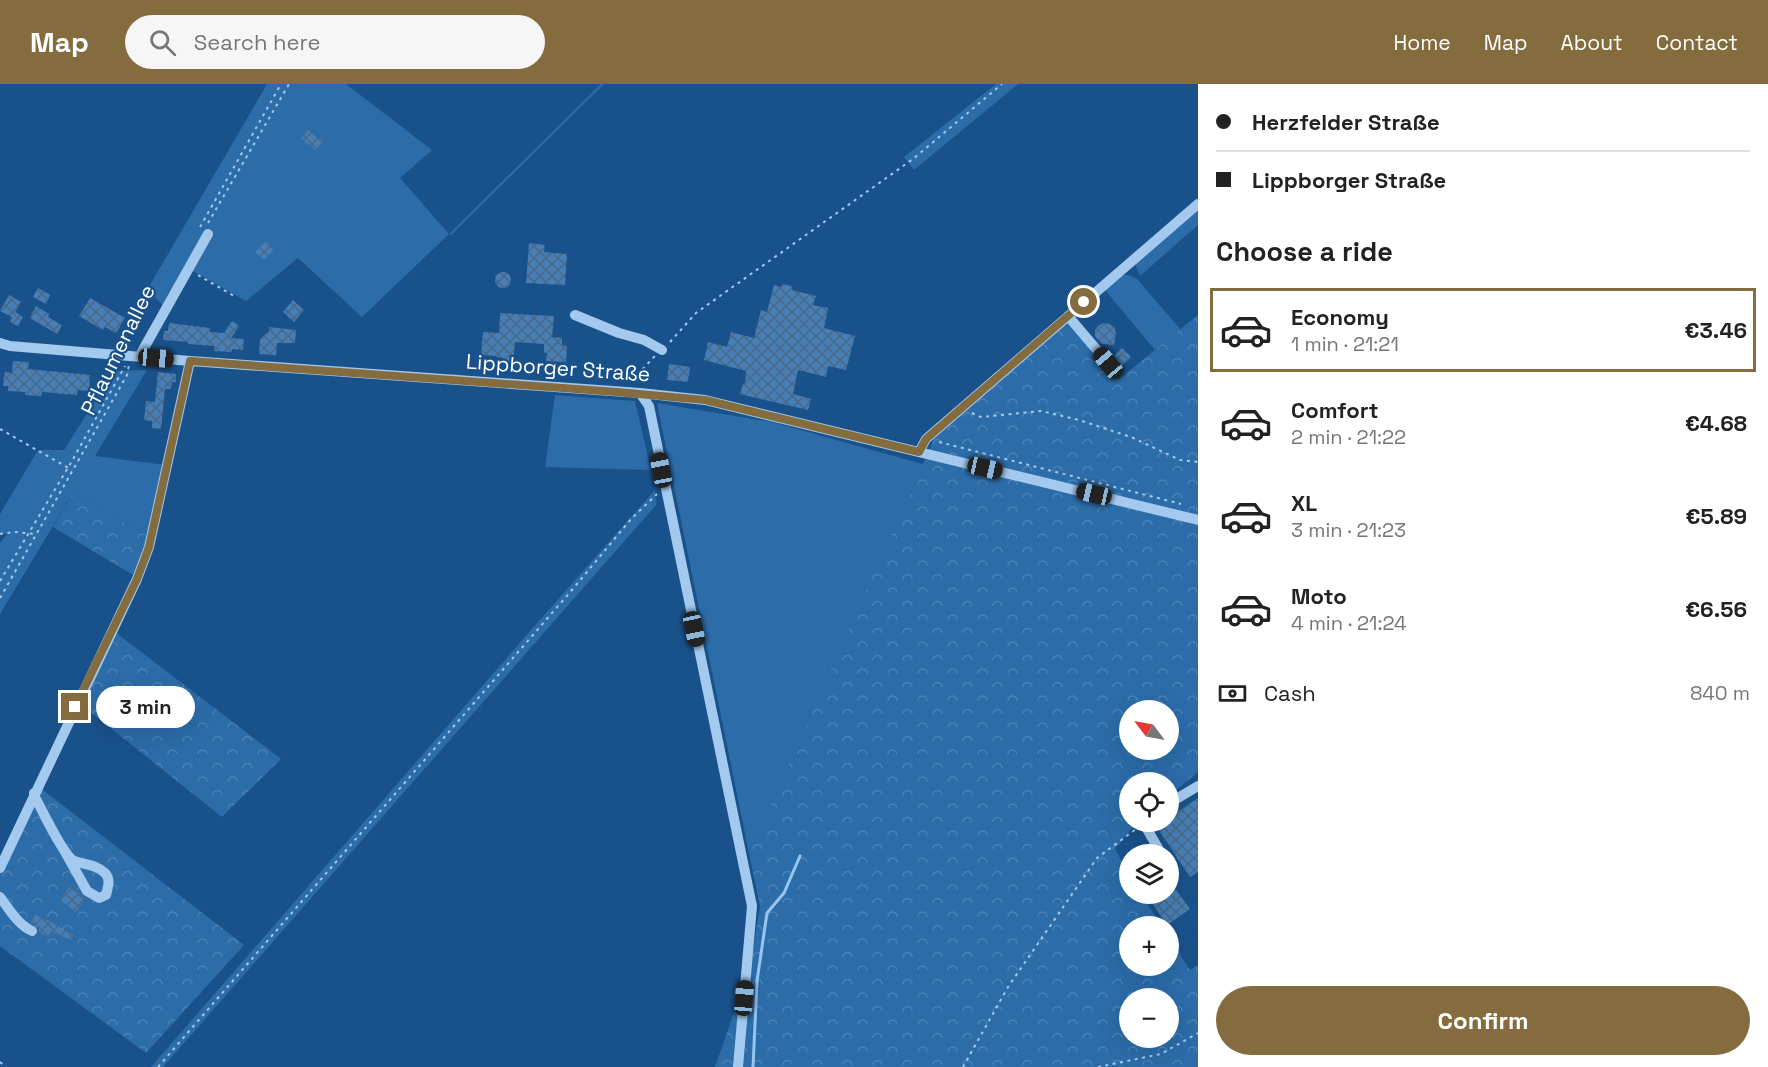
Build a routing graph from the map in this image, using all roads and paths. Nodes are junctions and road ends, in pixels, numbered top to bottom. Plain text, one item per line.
1 (280, 84) edge
2 (1002, 84) edge
3 (1198, 204) edge
4 (203, 232) joint
5 (187, 269) junction
6 (234, 296) dead end
7 (575, 315) dead end
8 (1068, 316) junction
9 (0, 343) edge
10 (662, 350) junction
11 (134, 356) junction
12 (190, 361) junction
13 (1108, 363) dead end
14 (640, 393) junction
15 (961, 408) junction
16 (0, 429) edge
17 (926, 439) junction
18 (919, 452) junction
19 (1198, 462) edge
20 (72, 470) junction
21 (666, 491) junction
22 (1187, 506) dead end
23 (1198, 520) edge
24 (0, 534) edge
25 (37, 534) junction
26 (0, 598) edge
27 (1198, 786) edge
28 (34, 793) junction
29 (1179, 797) edge
30 (1133, 832) edge
31 (64, 850) junction
32 (0, 868) edge
33 (0, 897) edge
34 (32, 931) dead end
35 (1198, 1033) edge
36 (0, 1062) edge
37 (6, 1067) edge
38 (158, 1067) edge
39 (738, 1067) edge
40 (963, 1067) edge
41 (1098, 1067) edge

1 - 4 path
2 - 10 path
3 - 8 street
4 - 5 street
5 - 6 path
5 - 11 street
7 - 10 street
8 - 13 street
8 - 15 street
9 - 11 street, Lippborger Straße
10 - 14 path
11 - 12 street, Lippborger Straße
11 - 20 path, Pflaumenallee
12 - 14 street, Lippborger Straße
12 - 28 street
14 - 18 street, Lippborger Straße
14 - 21 street
15 - 17 street
15 - 19 path
16 - 20 path
17 - 18 street
17 - 22 path
18 - 23 street, Lippborger Straße
20 - 25 path, Pflaumenallee
21 - 38 path
21 - 39 street
24 - 25 path
25 - 26 path, Pflaumenallee
27 - 29 street
28 - 31 street
28 - 32 street
30 - 40 path
31 - 31 street
33 - 34 street
35 - 41 path
36 - 37 path

